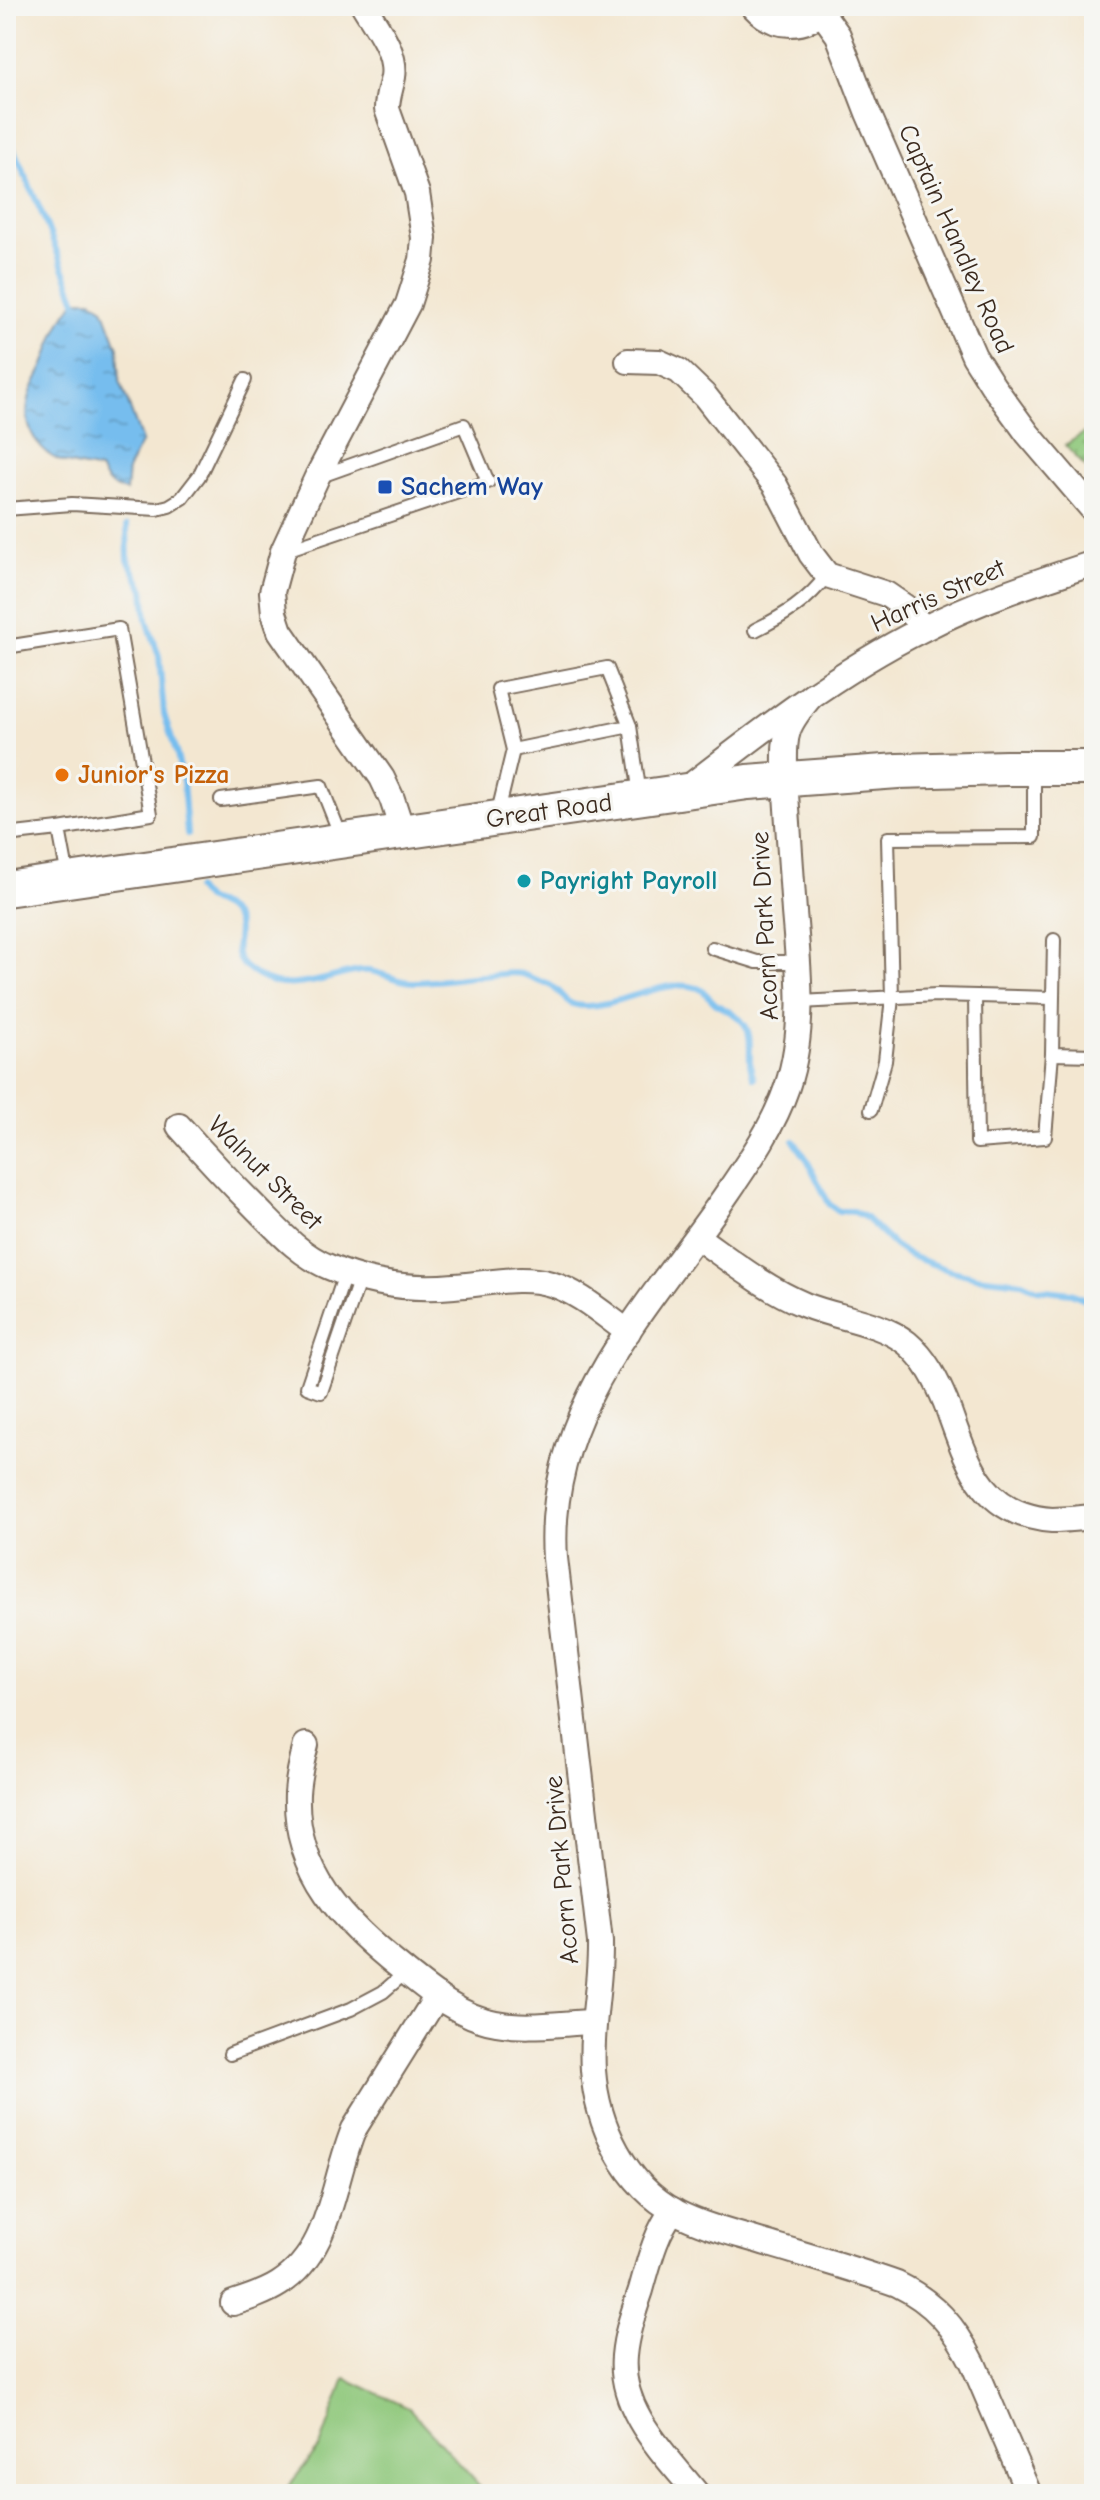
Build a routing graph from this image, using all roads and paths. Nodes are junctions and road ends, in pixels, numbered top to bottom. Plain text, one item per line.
1 (364, 6) edge
2 (753, 6) edge
3 (825, 9) edge
4 (628, 361) dead end
5 (245, 380) dead end
6 (317, 477) junction
7 (6, 509) edge
8 (1094, 511) edge
9 (283, 551) junction
10 (1094, 563) edge
11 (827, 575) junction
12 (924, 628) junction
13 (755, 630) dead end
14 (6, 647) edge
15 (812, 695) junction
16 (630, 726) junction
17 (513, 750) junction
18 (1034, 768) junction
19 (1094, 768) edge
20 (785, 779) junction
21 (683, 791) junction
22 (641, 798) junction
23 (221, 800) dead end
24 (496, 819) junction
25 (59, 829) junction
26 (403, 833) junction
27 (6, 835) edge
28 (343, 842) junction
29 (69, 880) junction
30 (6, 889) edge
31 (1054, 940) dead end
32 (712, 948) dead end
33 (798, 962) junction
34 (975, 996) junction
35 (892, 998) junction
36 (1052, 998) junction
37 (800, 1002) junction
38 (1052, 1054) junction
39 (1094, 1055) edge
40 (871, 1110) dead end
41 (179, 1126) dead end
42 (697, 1237) junction
43 (353, 1276) junction
44 (628, 1332) junction
45 (1094, 1517) edge
46 (306, 1745) dead end
47 (406, 1972) junction
48 (437, 1996) junction
49 (593, 2022) junction
50 (230, 2054) dead end
51 (673, 2210) junction
52 (233, 2303) dead end
53 (697, 2494) edge
54 (1029, 2494) edge

1 - 6 street
2 - 3 street, Captain Handley Road
3 - 8 street, Captain Handley Road
4 - 11 street
5 - 7 lane
6 - 9 street
6 - 9 lane
9 - 26 street
10 - 12 street, Harris Street
11 - 12 street
11 - 13 lane
12 - 15 street, Harris Street
14 - 25 lane
15 - 20 street, Harris Street
15 - 21 street, Harris Street
16 - 17 lane
16 - 17 lane
16 - 22 lane
17 - 24 lane
18 - 19 main road, Great Road
18 - 20 main road, Great Road
18 - 35 lane
20 - 21 main road, Great Road
20 - 33 street, Acorn Park Drive
21 - 22 main road, Great Road
22 - 24 main road, Great Road
23 - 28 lane
24 - 26 main road, Great Road
25 - 27 lane
25 - 29 lane
26 - 28 main road, Great Road
28 - 29 main road, Great Road
29 - 30 main road, Great Road
31 - 36 lane
32 - 33 lane
33 - 37 street, Acorn Park Drive
34 - 35 lane
34 - 36 lane
34 - 38 lane
35 - 37 lane
35 - 40 lane
36 - 38 lane
37 - 42 street, Acorn Park Drive
38 - 39 lane
41 - 43 street, Walnut Street
42 - 44 street, Acorn Park Drive
42 - 45 street
43 - 43 lane
43 - 44 street, Walnut Street
44 - 49 street, Acorn Park Drive
46 - 47 street
47 - 48 street
47 - 50 lane
48 - 49 street
48 - 52 street
49 - 51 street, Acorn Park Drive
51 - 53 street
51 - 54 street, Acorn Park Drive

